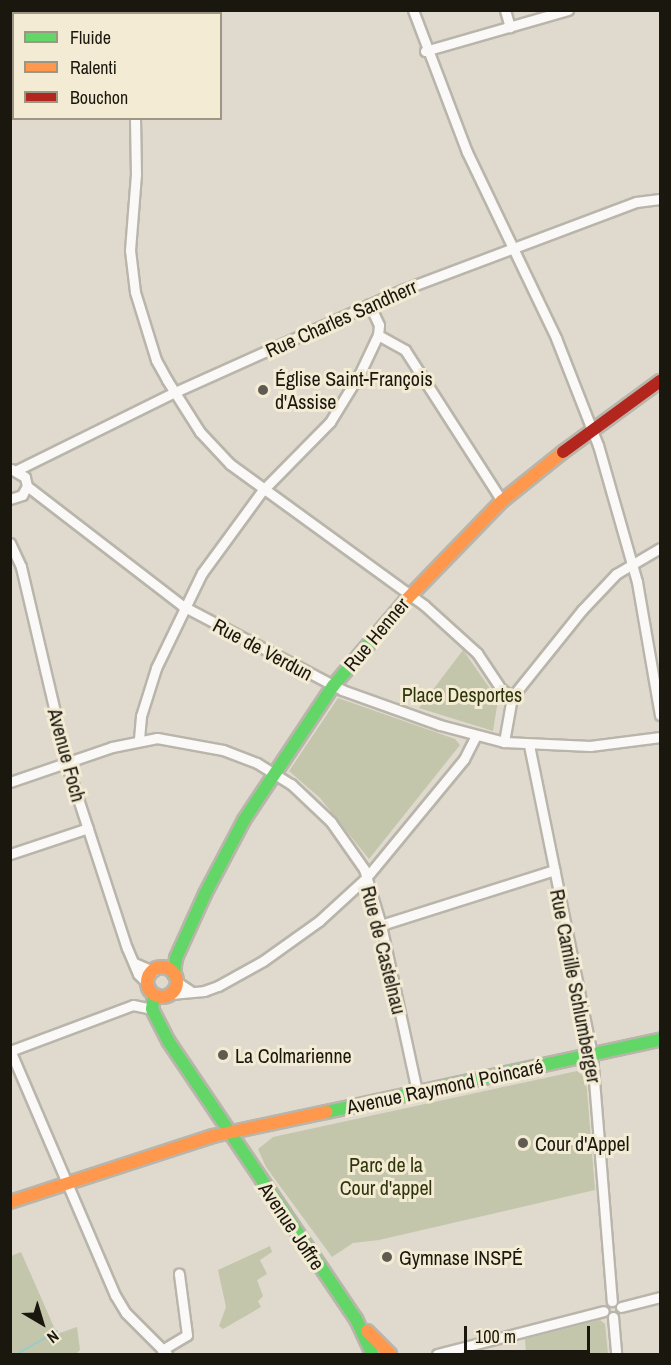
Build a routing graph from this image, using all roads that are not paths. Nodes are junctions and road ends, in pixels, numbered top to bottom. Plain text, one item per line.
1 (412, 10) edge
2 (505, 10) edge
3 (568, 10) edge
4 (510, 27) junction
5 (425, 51) junction
6 (135, 120) edge
7 (660, 199) edge
8 (515, 247) junction
9 (369, 304) junction
10 (378, 335) junction
11 (660, 381) edge
12 (175, 392) junction
13 (592, 429) junction
14 (32, 464) junction
15 (14, 470) edge
16 (25, 486) junction
17 (262, 491) junction
18 (11, 501) edge
19 (502, 501) junction
20 (10, 543) edge
21 (660, 548) edge
22 (632, 563) junction
23 (410, 595) junction
24 (183, 606) junction
25 (333, 686) junction
26 (512, 697) junction
27 (660, 715) edge
28 (475, 737) junction
29 (660, 737) edge
30 (139, 739) junction
31 (504, 742) junction
32 (529, 745) junction
33 (67, 762) junction
34 (273, 772) junction
35 (10, 782) edge
36 (88, 828) junction
37 (10, 854) edge
38 (554, 870) junction
39 (366, 878) junction
40 (381, 925) junction
41 (134, 963) junction
42 (167, 973) junction
43 (147, 983) junction
44 (192, 992) junction
45 (164, 995) junction
46 (154, 1013) junction
47 (660, 1040) edge
48 (11, 1051) edge
49 (592, 1055) junction
50 (417, 1092) junction
51 (229, 1133) junction
52 (67, 1181) junction
53 (10, 1202) edge
54 (179, 1275) dead end
55 (660, 1297) edge
56 (612, 1301) junction
57 (621, 1307) junction
58 (604, 1311) junction
59 (613, 1317) junction
60 (164, 1352) edge
61 (380, 1354) edge
62 (437, 1354) edge
63 (616, 1354) edge

1 - 5 street
2 - 4 street
3 - 4 street
4 - 5 street
5 - 8 street
6 - 12 street
7 - 8 street, Rue Charles Sandherr
8 - 9 street, Rue Charles Sandherr
8 - 13 street
9 - 10 street
9 - 12 street, Rue Charles Sandherr
10 - 17 street
10 - 19 street
11 - 13 street, Rue Henner
12 - 14 street, Rue Charles Sandherr
12 - 17 street
13 - 19 street, Rue Henner
13 - 22 street
14 - 15 street, Rue Charles Sandherr
14 - 16 street
15 - 16 street
16 - 18 street
16 - 24 street, Rue de Verdun
17 - 23 street
17 - 24 street
19 - 23 street, Rue Henner
20 - 33 street, Avenue Foch
21 - 22 street
22 - 26 street
22 - 27 street
23 - 25 street, Rue Henner
23 - 26 street
24 - 25 street, Rue de Verdun
24 - 30 street
25 - 28 street, Rue de Verdun
25 - 34 street, Rue Henner
26 - 31 street
28 - 31 street, Rue de Verdun
28 - 39 street
29 - 32 street, Rue de Verdun
30 - 33 street, Rue de Castelnau
30 - 34 street, Rue de Castelnau
31 - 32 street, Rue de Verdun
32 - 38 street, Rue Camille Schlumberger
33 - 35 street, Rue de Castelnau
33 - 36 street, Avenue Foch
34 - 39 street, Rue de Castelnau
34 - 42 street, Rue Henner
36 - 37 street
36 - 41 street, Avenue Foch
38 - 40 street
38 - 49 street, Rue Camille Schlumberger
39 - 40 street, Rue de Castelnau
39 - 44 street
40 - 50 street, Rue de Castelnau
41 - 42 street
41 - 43 street, Avenue Foch
42 - 43 street
42 - 44 street
42 - 45 street
43 - 45 street
44 - 45 street
45 - 46 street
46 - 48 street
46 - 51 street
47 - 49 street, Avenue Raymond Poincaré
48 - 52 street
49 - 50 street, Avenue Raymond Poincaré
49 - 56 street, Rue Camille Schlumberger
50 - 51 street, Avenue Raymond Poincaré
51 - 52 street, Avenue Raymond Poincaré
51 - 61 street, Avenue Joffre
52 - 53 street, Avenue Raymond Poincaré
52 - 60 street
54 - 60 street
55 - 57 street
56 - 57 street
56 - 58 street
57 - 59 street
58 - 59 street
58 - 62 street
59 - 63 street

